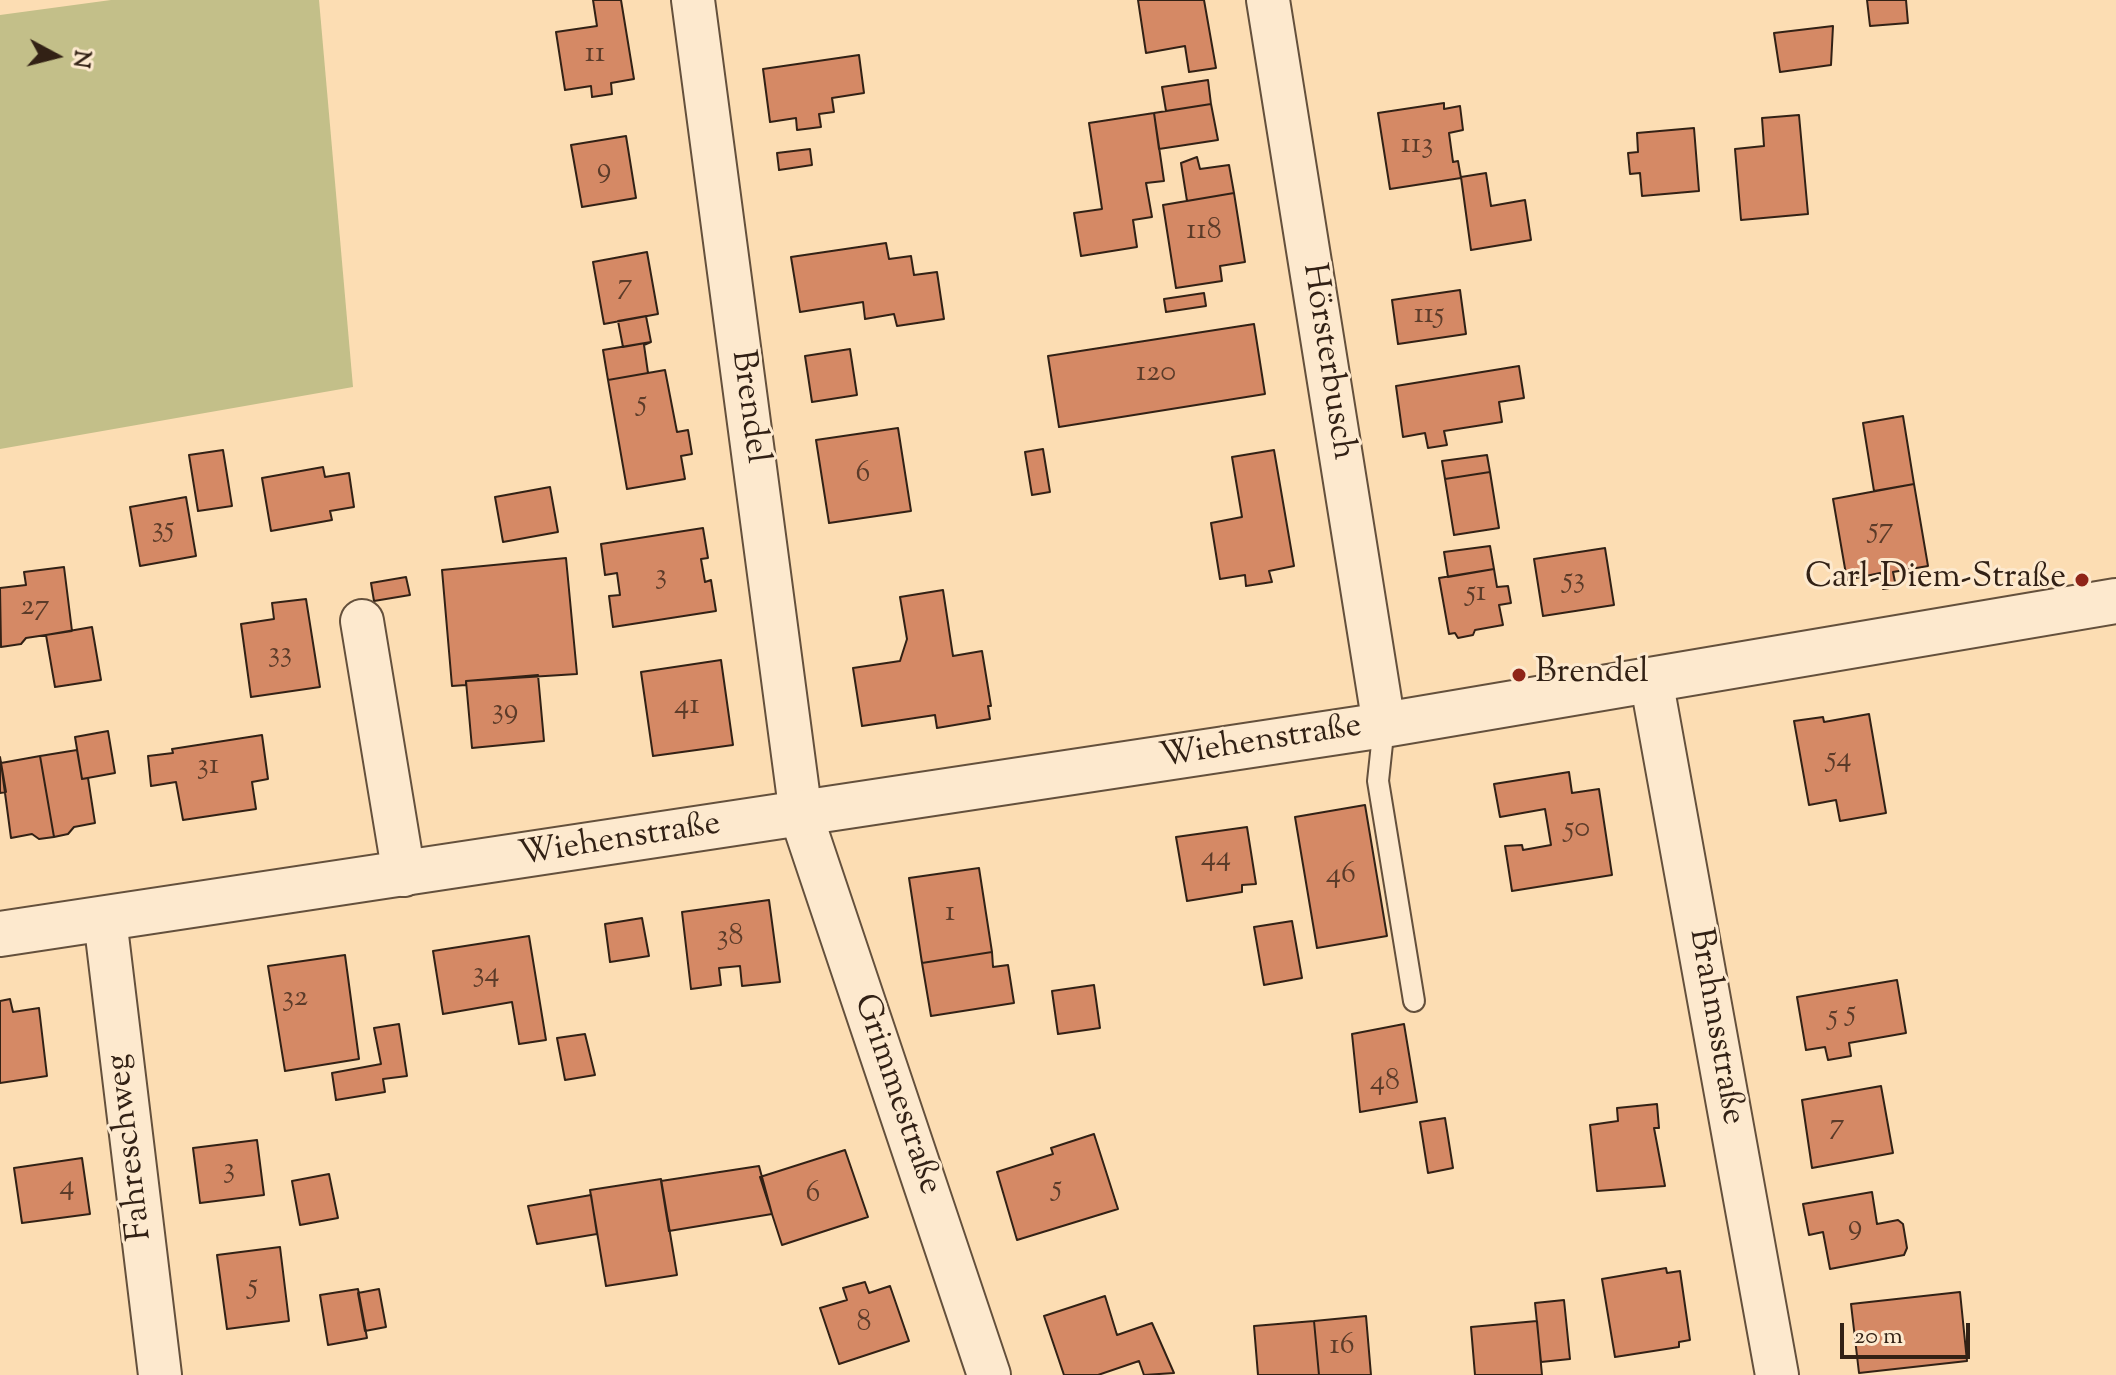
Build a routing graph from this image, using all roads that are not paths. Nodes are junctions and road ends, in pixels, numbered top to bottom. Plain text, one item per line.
1 (693, 0) edge
2 (1268, 0) edge
3 (2116, 601) edge
4 (362, 621) dead end
5 (1651, 679) junction
6 (1384, 725) junction
7 (801, 815) junction
8 (404, 875) junction
9 (105, 919) junction
10 (0, 934) edge
11 (1414, 1001) dead end
12 (160, 1375) edge
13 (989, 1375) edge
14 (1777, 1375) edge

1 - 7 street, Brendel
2 - 6 street, Hörsterbusch
3 - 5 street, Wiehenstraße
4 - 8 street
5 - 6 street, Wiehenstraße
5 - 14 street, Brahmsstraße
6 - 7 street, Wiehenstraße
6 - 11 lane
7 - 8 street, Wiehenstraße
7 - 13 street, Grimmestraße
8 - 9 street, Wiehenstraße
9 - 10 street, Wiehenstraße
9 - 12 street, Fahreschweg

